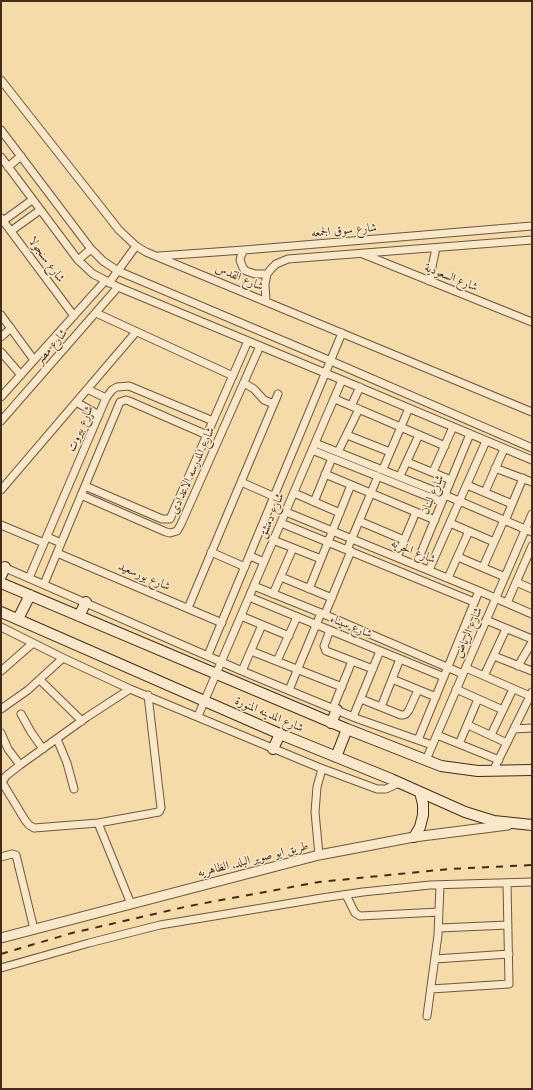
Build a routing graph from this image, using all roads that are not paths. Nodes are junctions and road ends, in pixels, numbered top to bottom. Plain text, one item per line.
1 (1, 80) edge
2 (1, 130) edge
3 (21, 156) junction
4 (1, 158) edge
5 (8, 167) junction
6 (32, 200) junction
7 (40, 210) junction
8 (2, 219) edge
9 (532, 226) edge
10 (11, 231) junction
11 (532, 240) edge
12 (136, 246) junction
13 (436, 248) junction
14 (90, 249) junction
15 (244, 250) junction
16 (362, 254) junction
17 (158, 256) junction
18 (78, 260) junction
19 (118, 272) junction
20 (268, 274) junction
21 (430, 281) junction
22 (107, 282) junction
23 (118, 287) junction
24 (266, 301) junction
25 (96, 313) junction
26 (1, 315) edge
27 (74, 316) junction
28 (532, 322) edge
29 (11, 328) junction
30 (136, 332) junction
31 (342, 333) junction
32 (1, 337) edge
33 (248, 341) junction
34 (260, 346) junction
35 (1, 352) edge
36 (34, 360) junction
37 (332, 361) junction
38 (327, 373) junction
39 (21, 375) junction
40 (232, 376) junction
41 (342, 380) junction
42 (244, 383) junction
43 (360, 387) junction
44 (87, 389) junction
45 (2, 393) edge
46 (278, 394) dead end
47 (106, 398) junction
48 (335, 399) junction
49 (76, 402) junction
50 (274, 404) junction
51 (351, 406) junction
52 (409, 408) junction
53 (359, 409) junction
54 (532, 412) edge
55 (99, 415) junction
56 (1, 421) edge
57 (213, 421) junction
58 (481, 426) junction
59 (94, 427) junction
60 (401, 427) junction
61 (453, 427) junction
62 (107, 432) junction
63 (207, 435) junction
64 (347, 435) junction
65 (419, 435) junction
66 (473, 436) junction
67 (486, 441) junction
68 (314, 446) junction
69 (445, 446) junction
70 (532, 448) edge
71 (504, 449) junction
72 (338, 452) junction
73 (390, 452) junction
74 (332, 458) junction
75 (532, 460) edge
76 (407, 462) junction
77 (77, 467) junction
78 (495, 468) junction
79 (383, 469) junction
80 (433, 472) junction
81 (90, 473) junction
82 (325, 474) junction
83 (378, 476) junction
84 (400, 476) junction
85 (523, 478) junction
86 (451, 480) junction
87 (241, 482) junction
88 (532, 482) edge
89 (351, 485) junction
90 (467, 485) junction
91 (85, 486) junction
92 (1, 490) edge
93 (484, 492) junction
94 (294, 494) junction
95 (371, 494) junction
96 (81, 495) junction
97 (445, 495) junction
98 (275, 497) junction
99 (460, 501) junction
100 (314, 502) junction
101 (442, 502) junction
102 (512, 504) junction
103 (286, 512) junction
104 (416, 512) junction
105 (340, 513) junction
106 (532, 514) edge
107 (435, 520) junction
108 (505, 520) junction
109 (359, 521) junction
110 (281, 523) junction
111 (450, 523) junction
112 (1, 525) edge
113 (333, 531) junction
114 (469, 531) junction
115 (529, 531) edge
116 (352, 539) junction
117 (45, 540) junction
118 (274, 540) junction
119 (404, 540) junction
120 (328, 542) junction
121 (494, 542) junction
122 (61, 543) junction
123 (532, 546) edge
124 (293, 548) junction
125 (349, 551) junction
126 (211, 552) junction
127 (57, 553) junction
128 (389, 554) junction
129 (250, 556) junction
130 (397, 557) junction
131 (458, 557) junction
132 (321, 559) junction
133 (264, 562) junction
134 (384, 565) junction
135 (416, 565) junction
136 (245, 567) junction
137 (483, 567) junction
138 (2, 570) edge
139 (430, 570) junction
140 (281, 577) junction
141 (505, 577) junction
142 (29, 578) junction
143 (448, 578) junction
144 (1, 582) edge
145 (516, 582) junction
146 (44, 584) junction
147 (254, 586) junction
148 (532, 588) edge
149 (309, 589) junction
150 (479, 591) junction
151 (273, 594) junction
152 (30, 595) junction
153 (249, 597) junction
154 (332, 598) junction
155 (496, 598) junction
156 (86, 602) junction
157 (474, 602) junction
158 (507, 603) junction
159 (188, 608) junction
160 (3, 613) edge
161 (323, 614) junction
162 (532, 614) edge
163 (80, 616) junction
164 (241, 616) junction
165 (297, 617) junction
166 (18, 619) junction
167 (486, 620) junction
168 (222, 622) junction
169 (316, 624) junction
170 (262, 625) junction
171 (1, 627) edge
172 (506, 629) junction
173 (330, 630) junction
174 (361, 630) junction
175 (289, 636) junction
176 (532, 640) edge
177 (356, 641) junction
178 (33, 643) junction
179 (251, 651) junction
180 (380, 651) junction
181 (208, 655) junction
182 (494, 656) junction
183 (63, 658) junction
184 (400, 659) junction
185 (221, 661) junction
186 (277, 661) junction
187 (352, 661) junction
188 (518, 666) junction
189 (448, 668) junction
190 (298, 669) junction
191 (373, 669) junction
192 (242, 670) junction
193 (1, 671) edge
194 (464, 671) junction
195 (532, 671) edge
196 (216, 674) junction
197 (484, 676) junction
198 (444, 677) junction
199 (392, 679) junction
200 (40, 680) junction
201 (342, 687) junction
202 (130, 689) junction
203 (456, 689) junction
204 (513, 689) junction
205 (289, 690) junction
206 (418, 690) junction
207 (148, 695) junction
208 (531, 696) edge
209 (436, 697) junction
210 (361, 699) junction
211 (478, 699) junction
212 (204, 701) junction
213 (381, 707) junction
214 (1, 709) edge
215 (335, 709) junction
216 (503, 710) junction
217 (21, 714) dead end
218 (198, 716) junction
219 (353, 717) junction
220 (82, 721) junction
221 (331, 722) junction
222 (468, 725) junction
223 (532, 728) edge
224 (347, 729) junction
225 (514, 729) junction
226 (1, 733) edge
227 (280, 734) junction
228 (437, 735) junction
229 (491, 735) junction
230 (57, 739) junction
231 (418, 740) junction
232 (507, 743) junction
233 (459, 744) junction
234 (432, 745) junction
235 (43, 749) junction
236 (273, 749) junction
237 (336, 757) junction
238 (426, 760) junction
239 (499, 760) junction
240 (20, 765) junction
241 (322, 769) junction
242 (532, 770) edge
243 (493, 771) junction
244 (2, 780) edge
245 (399, 783) junction
246 (74, 789) dead end
247 (420, 792) junction
248 (98, 823) junction
249 (514, 824) junction
250 (532, 825) edge
251 (414, 837) junction
252 (318, 855) junction
253 (1, 856) edge
254 (532, 882) edge
255 (507, 883) junction
256 (440, 885) junction
257 (346, 895) junction
258 (131, 904) junction
259 (439, 912) junction
260 (508, 925) junction
261 (439, 928) junction
262 (34, 929) junction
263 (1, 938) edge
264 (509, 954) junction
265 (435, 958) junction
266 (1, 968) edge
267 (431, 989) junction
268 (427, 1016) dead end

1 - 12 street, شارع القدس
2 - 3 street
3 - 5 street
3 - 14 street
4 - 5 street
5 - 6 street
6 - 7 street
6 - 8 street
7 - 10 street
7 - 18 street
8 - 10 street, شارع سنجولا
9 - 15 street, شارع سوق الجمعه
10 - 27 street, شارع سنجولا
11 - 13 street, شارع سوق الجمعه
12 - 17 street, شارع القدس
12 - 19 street, شارع مصر
13 - 16 street, شارع سوق الجمعه
13 - 21 street
14 - 18 street
14 - 19 street
15 - 17 street, شارع سوق الجمعه
15 - 20 street
16 - 20 street, شارع سوق الجمعه
16 - 21 street, شارع السعودية
17 - 24 street, شارع القدس
18 - 22 street
19 - 22 street, شارع مصر
19 - 37 street
20 - 24 street
21 - 28 street, شارع السعودية
22 - 23 street
22 - 27 street, شارع مصر
23 - 25 street, شارع مصر
23 - 33 street
24 - 31 street, شارع القدس
25 - 30 street
25 - 56 street, شارع مصر
26 - 29 street
27 - 36 street, شارع مصر
29 - 32 street
29 - 36 street
30 - 40 street
30 - 44 street
31 - 37 street, شارع دمشق
31 - 54 street, شارع القدس
33 - 34 street
33 - 40 street, شارع المدرسه الاعدادى
34 - 38 street
34 - 42 street, شارع المدرسه الاعدادى
35 - 39 street
36 - 39 street, شارع مصر
37 - 38 street, شارع دمشق
37 - 58 street
38 - 41 street
38 - 98 street, شارع دمشق
39 - 45 street, شارع مصر
40 - 57 street, شارع المدرسه الاعدادى
41 - 43 street
41 - 48 street, شارع دمشق
42 - 50 street
42 - 96 street, شارع المدرسه الاعدادى
43 - 51 street
43 - 52 street
44 - 47 street
44 - 49 street
46 - 50 street
47 - 55 street, شارع بيروت
47 - 57 street, شارع بيروت
48 - 51 street
48 - 68 street, شارع دمشق
49 - 55 street
49 - 92 street
50 - 87 street
51 - 53 street
52 - 60 street
52 - 61 street
53 - 60 street
53 - 64 street
55 - 59 street, شارع بيروت
57 - 63 street, شارع المدرسه الاعدادى
58 - 66 street, شارع لبنان
58 - 70 street
59 - 62 street
59 - 77 street, شارع بيروت
60 - 65 street
60 - 73 street
61 - 66 street
61 - 69 street
62 - 63 street, شارع بيروت
62 - 81 street, شارع بيروت
63 - 91 street, شارع المدرسه الاعدادى
64 - 72 street
64 - 73 street
65 - 69 street
65 - 76 street
66 - 67 street
66 - 86 street, شارع لبنان
67 - 71 street
67 - 90 street
68 - 72 street
68 - 74 street
68 - 94 street, شارع دمشق
69 - 80 street
71 - 75 street
71 - 78 street
72 - 79 street
73 - 79 street
74 - 82 street
74 - 83 street
76 - 80 street
76 - 84 street
77 - 81 street
77 - 117 street, شارع بيروت
78 - 85 street
78 - 93 street
79 - 84 street
80 - 86 street
81 - 91 street, شارع بيروت
82 - 89 street
82 - 100 street
83 - 95 street
83 - 101 street
84 - 97 street
85 - 88 street
85 - 102 street
86 - 97 street, شارع لبنان
87 - 98 street
87 - 126 street
89 - 95 street
89 - 105 street
90 - 93 street
90 - 99 street
91 - 96 street, شارع بيروت
93 - 102 street
94 - 100 street
94 - 103 street, شارع دمشق
95 - 104 street
95 - 109 street
96 - 122 street, شارع بيروت
97 - 99 street
97 - 101 street, شارع لبنان
98 - 129 street, شارع دمشق
99 - 108 street
99 - 111 street
100 - 105 street
101 - 107 street, شارع لبنان
102 - 108 street
103 - 110 street, شارع دمشق
103 - 113 street, شارع الحريه
104 - 107 street
104 - 119 street
105 - 113 street
106 - 115 street, شارع الرياض
107 - 135 street, شارع لبنان
108 - 115 street
108 - 121 street
109 - 116 street
109 - 119 street
110 - 118 street, شارع دمشق
110 - 120 street, شارع الحريه
111 - 114 street
111 - 139 street
112 - 117 street
113 - 116 street, شارع الحريه
113 - 120 street
114 - 121 street
114 - 131 street
115 - 141 street, شارع الرياض
116 - 125 street
116 - 128 street, شارع الحريه
117 - 122 street
117 - 142 street, شارع بيروت
118 - 124 street
118 - 133 street, شارع دمشق
119 - 130 street
120 - 125 street, شارع الحريه
120 - 132 street
121 - 137 street
122 - 127 street, شارع بيروت
123 - 145 street
124 - 132 street
124 - 140 street
125 - 134 street, شارع الحريه
125 - 154 street
126 - 136 street
126 - 159 street
127 - 146 street, شارع بيروت
127 - 159 street, شارع بورسعيد
128 - 130 street, شارع الحريه
128 - 134 street
129 - 133 street
129 - 136 street, شارع دمشق
130 - 135 street, شارع الحريه
131 - 137 street
131 - 143 street
132 - 149 street
133 - 147 street, شارع دمشق
134 - 157 street, شارع الحريه
135 - 139 street, شارع الحريه
136 - 168 street, شارع دمشق
137 - 141 street
138 - 142 street
139 - 143 street, شارع الحريه
140 - 149 street
140 - 151 street
141 - 155 street, شارع الرياض
142 - 146 street
143 - 150 street, شارع الحريه
144 - 152 main road, شارع المدينه المنورة
145 - 148 street
145 - 158 street
146 - 156 street
147 - 151 street, شارع سيناء
147 - 153 street, شارع دمشق
149 - 154 street
150 - 155 street, شارع الحريه
150 - 157 street, شارع الرياض
151 - 161 street, شارع سيناء
152 - 163 main road, شارع المدينه المنورة
152 - 166 main road
153 - 164 street, شارع دمشق
153 - 165 street, شارع سيناء
154 - 161 street
155 - 158 street, شارع الحريه
155 - 167 street, شارع الرياض
156 - 163 main road
156 - 181 street
157 - 189 street, شارع الرياض
158 - 162 street, شارع الحريه
159 - 168 street, شارع بورسعيد
160 - 166 main road, شارع المدينه المنورة
160 - 171 street
161 - 169 street
161 - 174 street, شارع سيناء
163 - 196 main road, شارع المدينه المنورة
164 - 170 street
164 - 185 street, شارع دمشق
165 - 169 street, شارع سيناء
165 - 175 street
166 - 212 main road, شارع المدينه المنورة
167 - 172 street
167 - 194 street, شارع الرياض
168 - 181 street, شارع دمشق
169 - 173 street, شارع سيناء
169 - 190 street
170 - 175 street
170 - 179 street
171 - 178 street
172 - 176 street
172 - 182 street
173 - 177 street, شارع سيناء
173 - 187 street
174 - 177 street
174 - 189 street, شارع سيناء
175 - 186 street
176 - 188 street
177 - 180 street, شارع سيناء
178 - 183 street
178 - 193 street
179 - 186 street
179 - 192 street
180 - 184 street, شارع سيناء
180 - 191 street
181 - 185 street
182 - 188 street
182 - 197 street
183 - 200 street
183 - 202 street
184 - 198 street, شارع سيناء
184 - 199 street
185 - 192 street
185 - 196 street, شارع دمشق
186 - 190 street
187 - 191 street
187 - 201 street
188 - 195 street
189 - 194 street, شارع سيناء
189 - 198 street, شارع الرياض
190 - 201 street
190 - 205 street
191 - 210 street
192 - 205 street
194 - 197 street
194 - 203 street, شارع الرياض
196 - 212 street, شارع دمشق
196 - 221 main road, شارع المدينه المنورة
197 - 204 street
198 - 209 street, شارع الرياض
199 - 206 street
199 - 213 street
200 - 214 street
200 - 220 street
201 - 215 street
202 - 207 street
202 - 220 street
203 - 211 street
203 - 228 street, شارع الرياض
204 - 208 street
204 - 216 street
205 - 215 street
206 - 209 street
206 - 213 street
207 - 218 street
207 - 248 street
208 - 225 street
209 - 231 street, شارع الرياض
210 - 213 street
210 - 219 street
211 - 216 street
211 - 222 street
212 - 218 street, شارع دمشق
212 - 227 main road, شارع المدينه المنورة
215 - 219 street
215 - 221 main road
216 - 229 street
217 - 235 street
218 - 236 street
219 - 231 street
220 - 230 street
221 - 224 main road, شارع المدينه المنورة
222 - 229 street
222 - 233 street
223 - 225 street
224 - 237 main road
224 - 238 main road, شارع المدينه المنورة
225 - 232 street
226 - 240 street
227 - 236 main road
227 - 237 main road, شارع المدينه المنورة
228 - 233 street
228 - 234 street, شارع الرياض
229 - 232 street
230 - 235 street
230 - 246 street
231 - 234 street
232 - 239 street
233 - 239 street
234 - 238 street, شارع الرياض
235 - 240 street
236 - 241 street
237 - 245 main road, شارع المدينه المنورة
238 - 243 main road, شارع المدينه المنورة
239 - 243 street
240 - 244 street
241 - 245 street
241 - 252 street
242 - 243 main road, شارع المدينه المنورة
244 - 248 street
245 - 247 main road, شارع المدينه المنورة
247 - 249 main road, شارع المدينه المنورة
247 - 251 main road
248 - 258 street
249 - 250 main road, شارع المدينه المنورة
249 - 251 street, طريق ابو صوير البلد, الظاهريه
251 - 252 street, طريق ابو صوير البلد, الظاهريه
252 - 258 street, طريق ابو صوير البلد, الظاهريه
253 - 262 street
254 - 255 street
255 - 256 street
255 - 260 street
256 - 257 street
256 - 259 street
257 - 259 street
257 - 266 street
258 - 262 street, طريق ابو صوير البلد, الظاهريه
259 - 261 street
260 - 261 street
260 - 264 street
261 - 265 street
262 - 263 street, طريق ابو صوير البلد, الظاهريه
264 - 265 street
264 - 267 street
265 - 267 street
267 - 268 street

